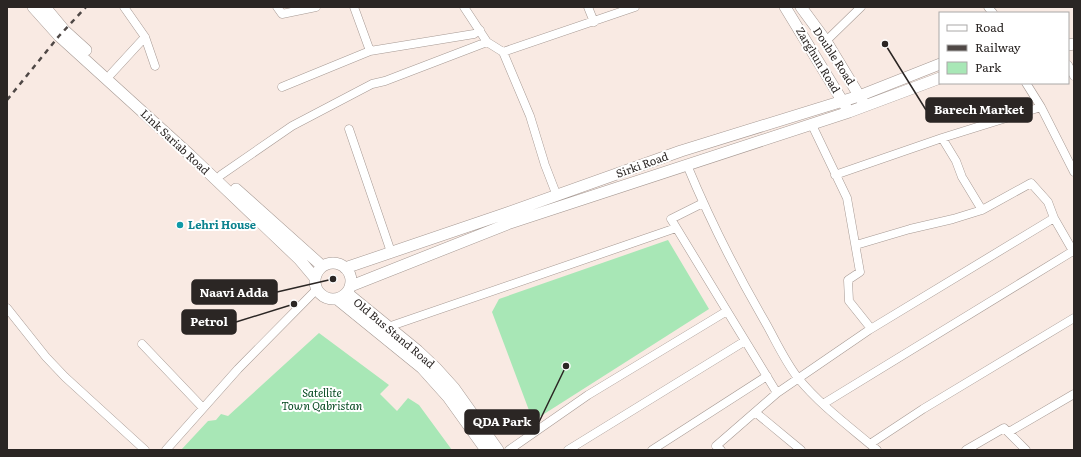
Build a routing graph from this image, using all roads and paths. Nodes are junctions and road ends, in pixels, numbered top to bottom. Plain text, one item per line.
1 (33, 7) edge
2 (45, 7) edge
3 (124, 7) edge
4 (277, 7) edge
5 (316, 7) edge
6 (354, 7) edge
7 (464, 7) edge
8 (588, 7) edge
9 (636, 7) edge
10 (785, 7) edge
11 (801, 7) edge
12 (861, 7) edge
13 (594, 22) junction
14 (480, 30) junction
15 (145, 37) junction
16 (826, 41) junction
17 (487, 42) junction
18 (370, 51) junction
19 (503, 52) junction
20 (939, 64) edge
21 (155, 66) dead end
22 (1069, 67) edge
23 (111, 74) junction
24 (1074, 76) edge
25 (939, 78) edge
26 (1027, 84) edge
27 (282, 87) dead end
28 (842, 100) junction
29 (862, 101) junction
30 (1041, 107) junction
31 (849, 112) junction
32 (812, 125) junction
33 (349, 129) dead end
34 (942, 138) junction
35 (687, 164) junction
36 (1074, 172) edge
37 (221, 175) junction
38 (835, 175) junction
39 (557, 196) junction
40 (703, 203) junction
41 (982, 210) junction
42 (1054, 218) junction
43 (676, 228) junction
44 (856, 245) junction
45 (1074, 251) edge
46 (391, 252) junction
47 (322, 266) junction
48 (345, 268) junction
49 (315, 278) junction
50 (349, 289) junction
51 (317, 290) junction
52 (337, 299) junction
53 (7, 308) edge
54 (727, 311) junction
55 (1074, 318) edge
56 (388, 327) junction
57 (869, 330) junction
58 (745, 341) junction
59 (142, 344) dead end
60 (767, 376) junction
61 (799, 378) junction
62 (777, 393) junction
63 (1074, 394) edge
64 (824, 404) junction
65 (203, 408) junction
66 (755, 412) junction
67 (1008, 432) junction
68 (870, 444) junction
69 (719, 448) edge
70 (657, 449) edge
71 (145, 450) edge
72 (166, 450) edge
73 (486, 450) edge
74 (498, 450) edge
75 (509, 450) edge
76 (568, 450) edge
77 (802, 450) edge
78 (876, 450) edge
79 (966, 450) edge
80 (1026, 450) edge

1 - 49 main road, Link Sariab Road
2 - 23 main road, Link Sariab Road
3 - 15 street
4 - 5 street
6 - 18 street
7 - 14 street
8 - 13 street
9 - 13 street
10 - 28 main road, Zarghun Road
11 - 16 main road, Double Road
12 - 16 street
13 - 19 street
14 - 17 street
14 - 18 street
15 - 21 street
15 - 23 street
16 - 29 main road, Double Road
17 - 19 street
17 - 37 street
18 - 27 street
19 - 39 street
20 - 29 main road, Sirki Road
22 - 24 street
23 - 37 main road, Link Sariab Road
25 - 29 main road, Sirki Road
26 - 30 street
28 - 29 main road, Sirki Road
28 - 31 main road, Zarghun Road
28 - 39 main road, Sirki Road
29 - 31 main road, Sirki Road
30 - 34 street
30 - 36 street
31 - 32 main road, Sirki Road
32 - 35 main road, Sirki Road
32 - 38 street
33 - 46 street
34 - 38 street
34 - 41 street
35 - 40 street
35 - 50 main road, Sirki Road
37 - 47 main road, Link Sariab Road
38 - 44 street
39 - 46 main road, Sirki Road
40 - 43 street
40 - 61 street
41 - 42 street
41 - 44 street
42 - 45 street
42 - 57 street
43 - 54 street
43 - 56 street
44 - 57 street
45 - 64 street
46 - 48 main road, Sirki Road
47 - 48 main road
47 - 49 main road
48 - 50 main road
49 - 51 main road
50 - 52 main road
50 - 56 main road, Old Bus Stand Road
51 - 52 main road
51 - 65 street
52 - 73 main road, Old Bus Stand Road
53 - 71 street
54 - 58 street
54 - 75 street
55 - 68 street
56 - 74 main road, Old Bus Stand Road
57 - 61 street
58 - 60 street
58 - 76 street
59 - 65 street
60 - 62 street
60 - 70 street
61 - 62 street
61 - 64 street
62 - 66 street
63 - 67 street
64 - 68 street
65 - 72 street
66 - 69 street
66 - 77 street
67 - 79 street
67 - 80 street
68 - 78 street

